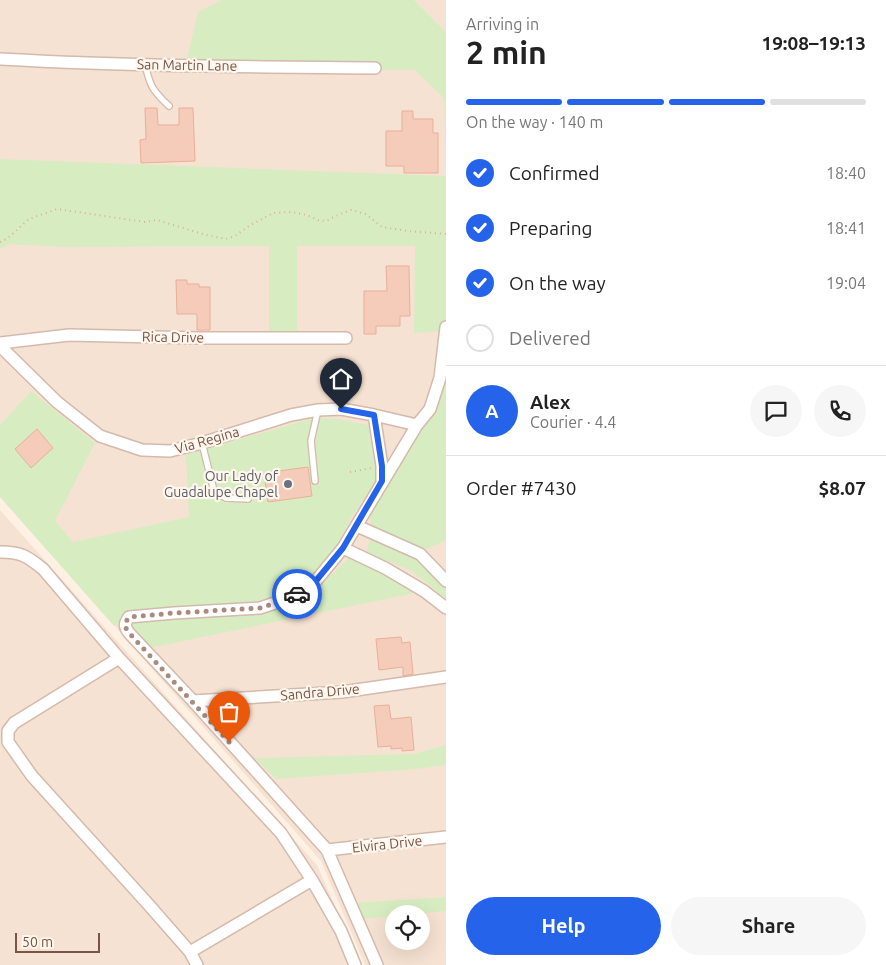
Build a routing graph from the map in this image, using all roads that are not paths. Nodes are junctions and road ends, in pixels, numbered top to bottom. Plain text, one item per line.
1 (0, 59) edge
2 (145, 64) junction
3 (375, 68) dead end
4 (169, 106) dead end
5 (446, 327) edge
6 (346, 338) dead end
7 (0, 344) edge
8 (318, 410) junction
9 (374, 415) junction
10 (417, 425) junction
11 (202, 443) junction
12 (315, 481) dead end
13 (382, 481) junction
14 (248, 499) dead end
15 (357, 526) junction
16 (343, 548) junction
17 (0, 552) edge
18 (446, 581) edge
19 (446, 608) edge
20 (119, 658) junction
21 (446, 677) edge
22 (193, 701) junction
23 (446, 837) edge
24 (327, 850) junction
25 (312, 880) junction
26 (190, 952) junction
27 (197, 965) edge
28 (355, 965) edge
29 (377, 965) edge

1 - 2 street, San Martin Lane
2 - 3 street, San Martin Lane
2 - 4 lane
5 - 10 street
6 - 7 street, Rica Drive
7 - 11 street, Via Regina
8 - 9 street, Via Regina
8 - 11 street, Via Regina
8 - 12 lane
9 - 10 street, Via Regina
9 - 13 street
10 - 13 street
11 - 14 lane
13 - 15 street
15 - 16 street
15 - 18 street
16 - 19 street
16 - 22 street
17 - 20 street
20 - 25 street
20 - 26 street
21 - 22 street, Sandra Drive
22 - 24 street
23 - 24 street, Elvira Drive
24 - 29 street
25 - 26 street
25 - 28 street
26 - 27 street

